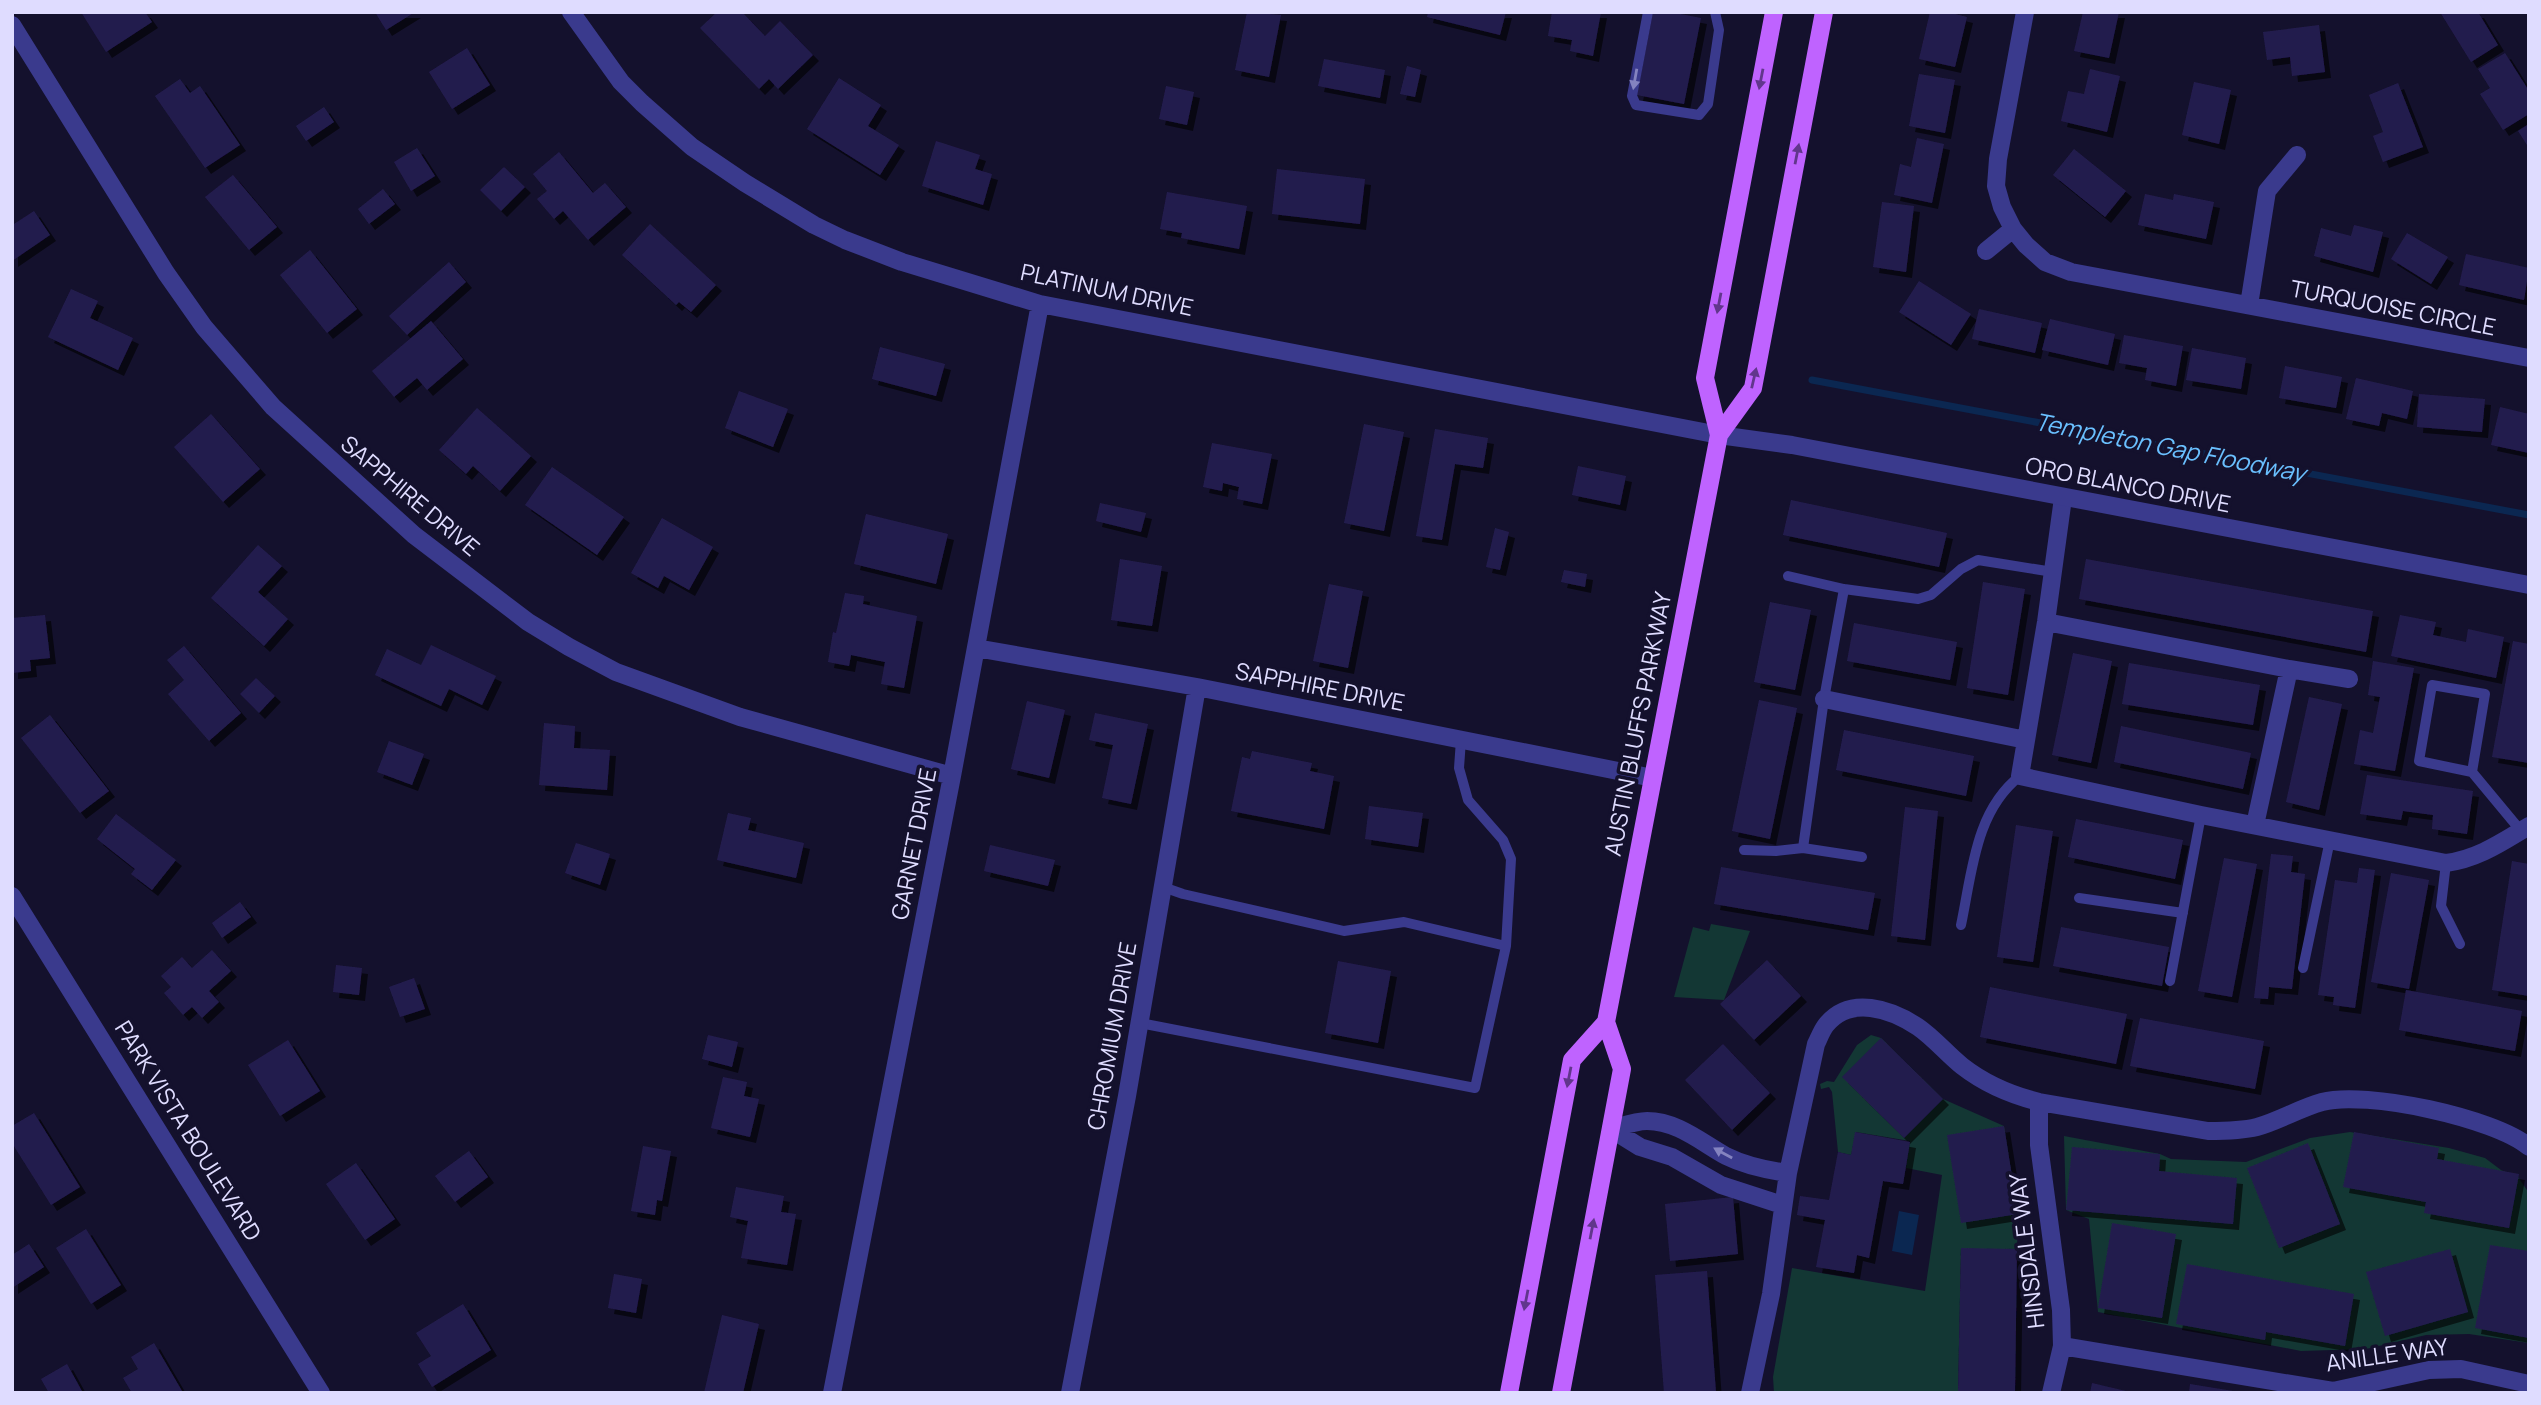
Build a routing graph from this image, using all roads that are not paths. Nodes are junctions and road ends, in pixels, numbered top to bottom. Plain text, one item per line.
1 (571, 12) edge
2 (1648, 12) edge
3 (1715, 12) edge
4 (1774, 12) edge
5 (1824, 12) edge
6 (2025, 12) edge
7 (12, 25) edge
8 (2297, 155) dead end
9 (2013, 229) junction
10 (1986, 251) dead end
11 (1040, 304) junction
12 (2249, 305) junction
13 (2529, 359) edge
14 (1719, 435) junction
15 (2063, 498) junction
16 (2053, 572) junction
17 (1788, 576) dead end
18 (2529, 585) edge
19 (1844, 589) junction
20 (2046, 622) junction
21 (976, 648) junction
22 (2289, 669) junction
23 (2349, 679) dead end
24 (1197, 687) junction
25 (1824, 699) junction
26 (1461, 740) junction
27 (2026, 740) junction
28 (2472, 772) junction
29 (952, 776) junction
30 (2020, 776) junction
31 (1653, 778) junction
32 (2202, 815) junction
33 (2255, 825) junction
34 (2525, 829) edge
35 (2330, 840) junction
36 (1803, 848) junction
37 (1744, 850) dead end
38 (1862, 857) dead end
39 (2446, 863) junction
40 (1163, 887) junction
41 (12, 896) edge
42 (2079, 898) dead end
43 (2183, 914) junction
44 (1961, 925) dead end
45 (2460, 944) dead end
46 (1506, 946) junction
47 (2303, 968) dead end
48 (2170, 981) dead end
49 (1606, 1022) junction
50 (1140, 1023) junction
51 (2039, 1102) junction
52 (1611, 1129) junction
53 (2529, 1147) edge
54 (1788, 1173) junction
55 (1782, 1205) junction
56 (2062, 1346) junction
57 (2529, 1384) edge
58 (2293, 1389) edge
59 (321, 1393) edge
60 (832, 1393) edge
61 (1070, 1393) edge
62 (1508, 1393) edge
63 (1562, 1393) edge
64 (1750, 1393) edge
65 (2051, 1393) edge

1 - 11 street, PLATINUM DRIVE
2 -> 3 lane
4 -> 14 main road, AUSTIN BLUFFS PARKWAY
14 -> 5 main road, AUSTIN BLUFFS PARKWAY
6 - 9 street, TURQUOISE CIRCLE
7 - 29 street, SAPPHIRE DRIVE
8 - 12 street
9 - 10 street
9 - 12 street, TURQUOISE CIRCLE
11 - 14 street, PLATINUM DRIVE
11 - 21 street, GARNET DRIVE
12 - 13 street, TURQUOISE CIRCLE
14 - 15 street, ORO BLANCO DRIVE
14 - 31 main road, AUSTIN BLUFFS PARKWAY
15 - 16 street
15 - 18 street, ORO BLANCO DRIVE
16 - 19 lane
16 - 20 street
17 - 19 lane
19 - 25 lane
20 - 22 street
20 - 27 street
21 - 24 street, SAPPHIRE DRIVE
21 - 29 street, GARNET DRIVE
22 - 23 street
22 - 33 street
24 - 26 street, SAPPHIRE DRIVE
24 - 40 street, CHROMIUM DRIVE
25 - 27 street
25 - 36 lane
26 - 31 street, SAPPHIRE DRIVE
26 - 46 lane
27 - 30 street
28 - 28 lane
28 - 34 lane
29 - 60 street, GARNET DRIVE
30 - 32 street
30 - 44 lane
31 - 49 main road, AUSTIN BLUFFS PARKWAY
32 - 33 street
32 - 43 lane
33 - 35 street
34 - 39 street
35 - 39 street
35 - 47 lane
36 - 37 lane
36 - 38 lane
39 - 45 lane
40 - 46 lane
40 - 50 street, CHROMIUM DRIVE
41 - 59 street, PARK VISTA BOULEVARD
42 - 43 lane
43 - 48 lane
46 - 50 lane
49 - 52 main road, AUSTIN BLUFFS PARKWAY
49 -> 62 main road
50 - 61 street, CHROMIUM DRIVE
51 - 53 street
51 - 54 street
51 - 56 street, HINSDALE WAY
54 -> 52 street
52 - 55 street
63 -> 52 main road, AUSTIN BLUFFS PARKWAY
54 - 55 street
55 - 64 street
56 - 58 street, ANILLE WAY
56 - 65 street, HINSDALE WAY
57 - 58 street, ANILLE WAY

